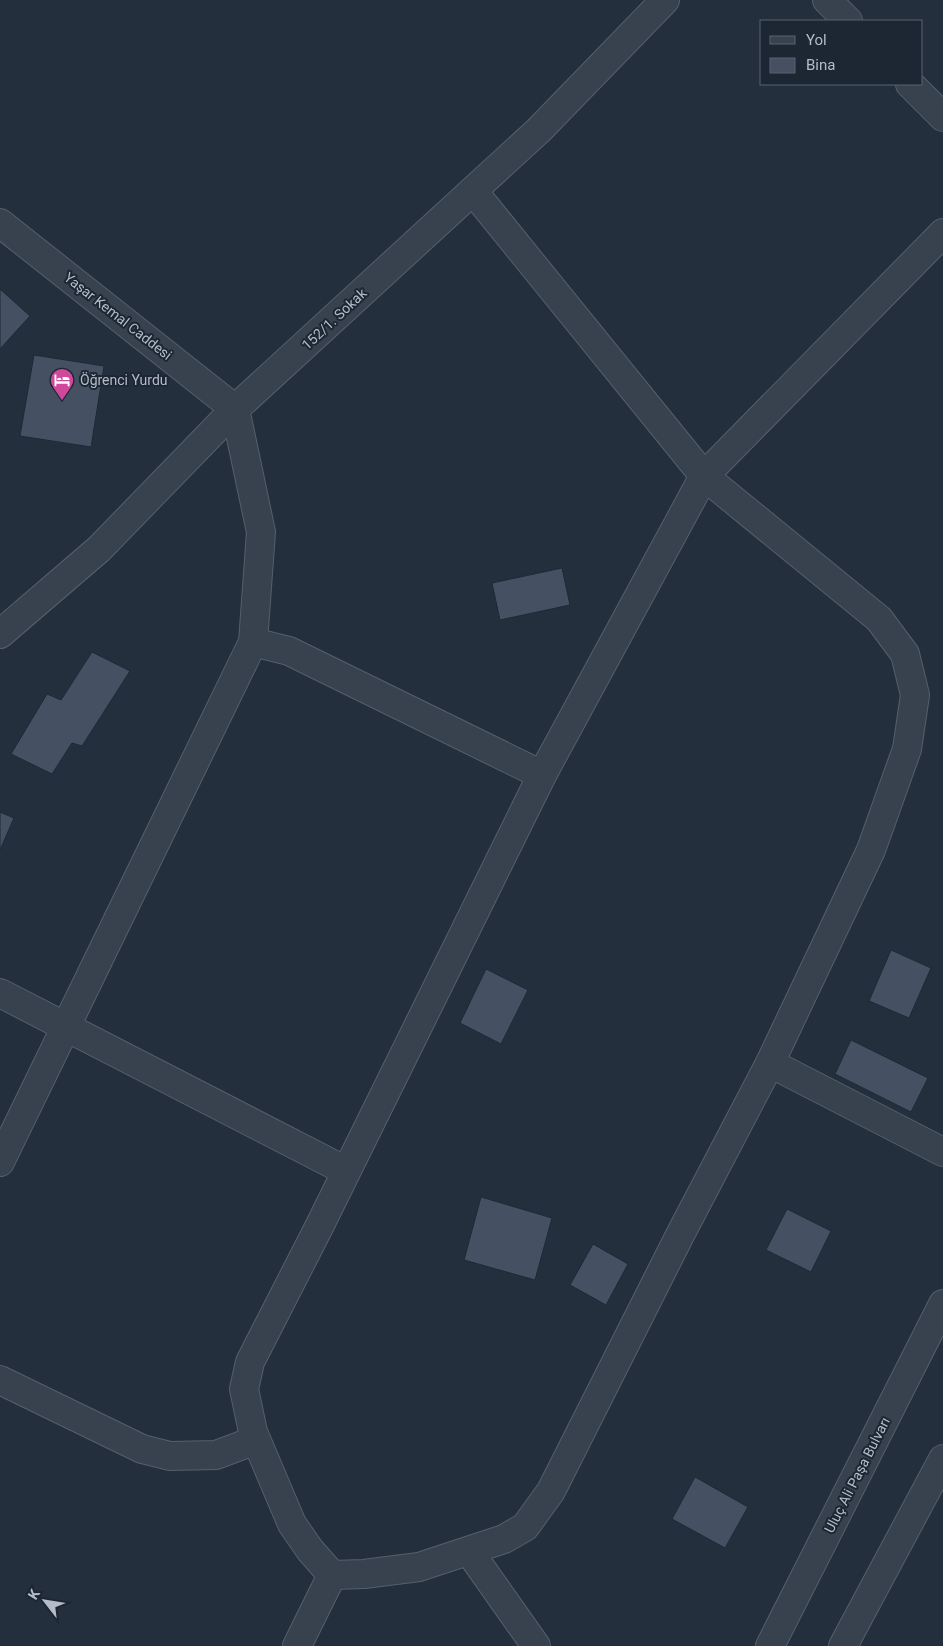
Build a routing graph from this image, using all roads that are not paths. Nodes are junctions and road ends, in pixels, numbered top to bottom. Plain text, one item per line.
1 (665, 0) edge
2 (827, 0) edge
3 (847, 20) edge
4 (911, 85) edge
5 (943, 117) edge
6 (473, 191) junction
7 (0, 223) edge
8 (943, 233) edge
9 (235, 409) junction
10 (704, 476) junction
11 (6, 620) edge
12 (253, 642) junction
13 (542, 775) junction
14 (0, 993) edge
15 (66, 1027) junction
16 (770, 1063) junction
17 (943, 1152) edge
18 (0, 1162) edge
19 (346, 1171) junction
20 (943, 1304) edge
21 (0, 1380) edge
22 (256, 1440) junction
23 (943, 1458) edge
24 (469, 1551) junction
25 (332, 1575) junction
26 (297, 1646) edge
27 (536, 1646) edge
28 (770, 1646) edge
29 (843, 1646) edge

1 - 6 street, 152/1. Sokak
2 - 3 street
4 - 5 street
6 - 9 street, 152/1. Sokak
6 - 10 street
7 - 9 street, Yaşar Kemal Caddesi
8 - 10 street
9 - 11 street, 152/1. Sokak
9 - 12 street
10 - 13 street
10 - 16 street
12 - 13 street
12 - 15 street
13 - 19 street
14 - 15 street
15 - 18 street
15 - 19 street
16 - 17 street
16 - 24 street
19 - 22 street
20 - 28 street, Uluç Ali Paşa Bulvarı
21 - 22 street
22 - 25 street
23 - 29 street
24 - 25 street
24 - 27 street
25 - 26 street

